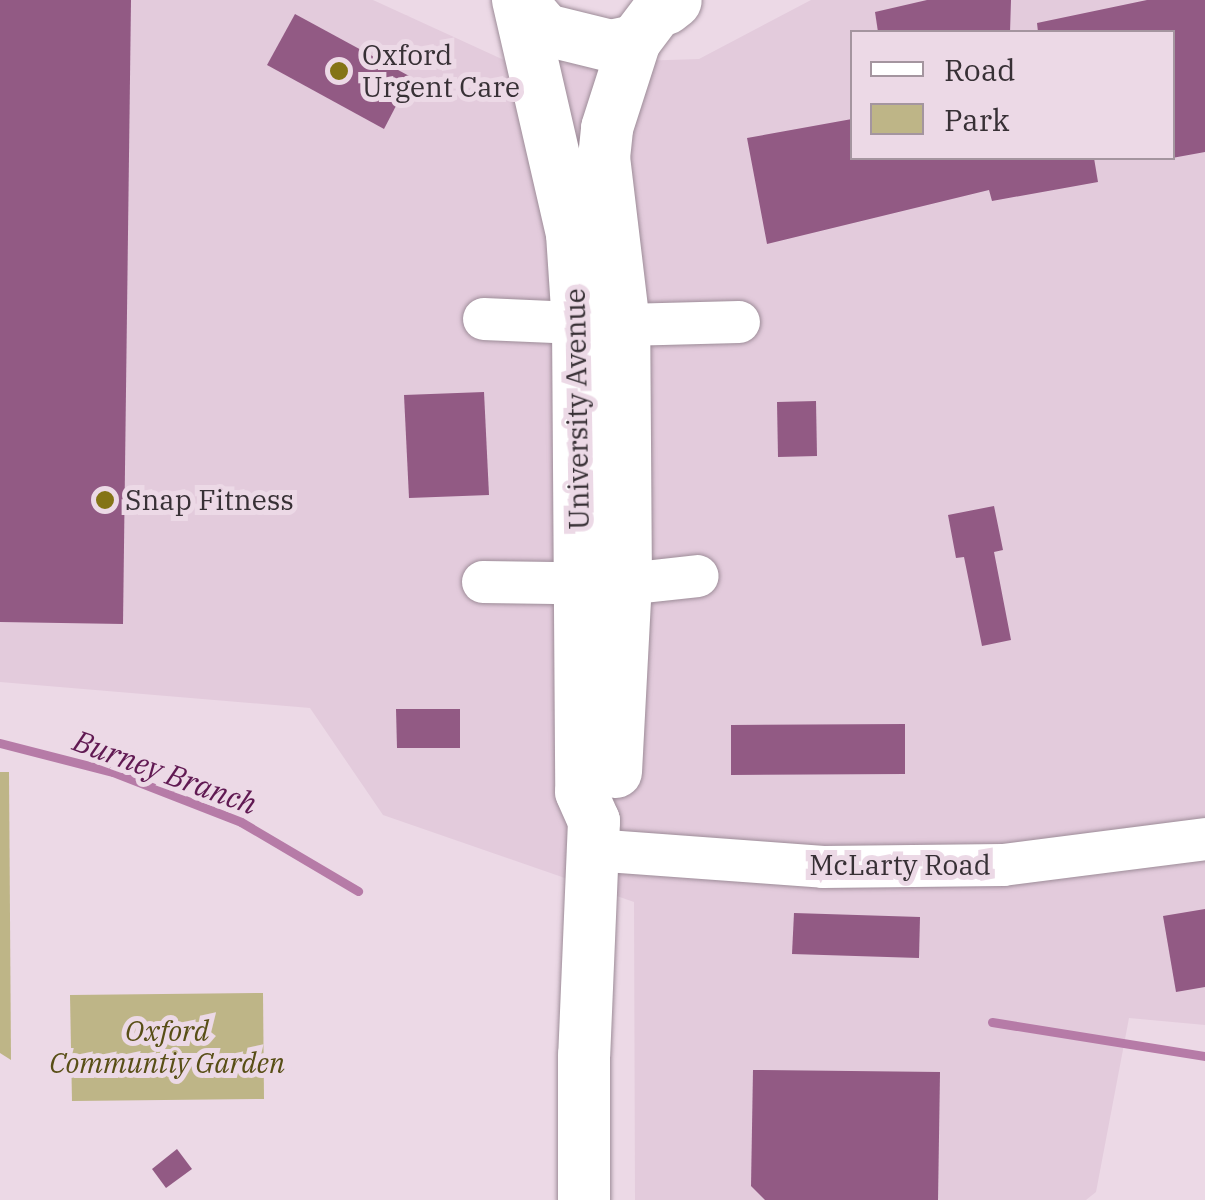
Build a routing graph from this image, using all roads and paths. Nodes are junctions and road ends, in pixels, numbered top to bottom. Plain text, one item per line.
1 (519, 0) edge
2 (660, 12) edge
3 (484, 319) dead end
4 (739, 322) dead end
5 (601, 324) junction
6 (698, 576) dead end
7 (483, 582) dead end
8 (603, 583) junction
9 (594, 836) junction
10 (1205, 840) edge
11 (584, 1200) edge

1 - 2 main road, University Avenue
1 - 5 main road, University Avenue
2 - 5 main road, University Avenue
3 - 5 street
4 - 5 street
5 - 8 main road, University Avenue
6 - 8 street
7 - 8 street
8 - 9 main road, University Avenue
9 - 10 street, McLarty Road
9 - 11 main road, University Avenue

